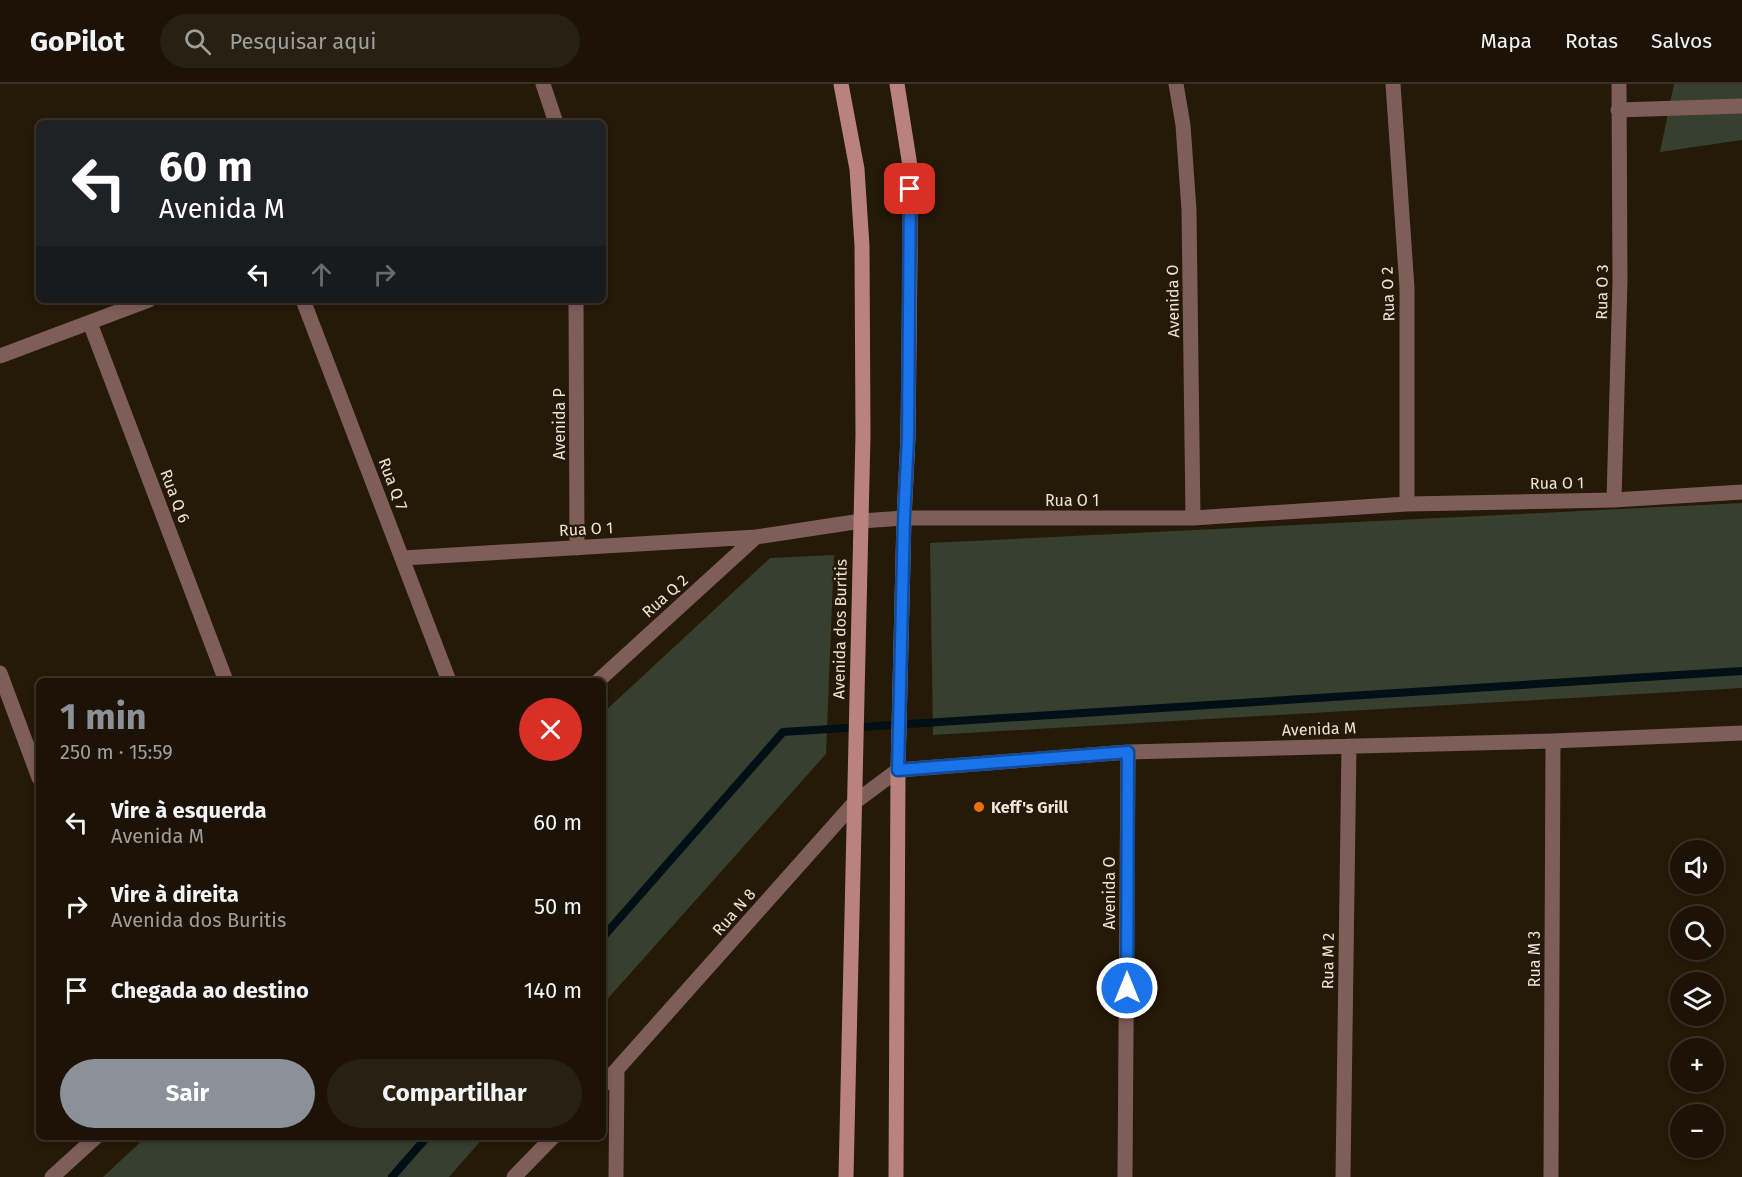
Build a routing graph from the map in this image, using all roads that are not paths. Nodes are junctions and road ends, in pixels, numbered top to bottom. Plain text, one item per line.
1 (543, 84) edge
2 (841, 84) edge
3 (897, 84) edge
4 (1176, 84) edge
5 (1393, 84) edge
6 (1619, 84) edge
7 (1742, 106) edge
8 (1618, 110) junction
9 (555, 120) edge
10 (141, 303) edge
11 (304, 303) edge
12 (576, 303) edge
13 (90, 323) junction
14 (0, 356) edge
15 (1742, 492) edge
16 (1614, 500) junction
17 (1407, 504) junction
18 (904, 518) junction
19 (1193, 518) junction
20 (861, 521) junction
21 (756, 537) junction
22 (577, 548) junction
23 (403, 558) junction
24 (0, 673) edge
25 (225, 678) edge
26 (448, 678) edge
27 (601, 678) edge
28 (1742, 733) edge
29 (1553, 741) junction
30 (1349, 746) junction
31 (1128, 752) junction
32 (36, 770) edge
33 (898, 770) junction
34 (855, 802) junction
35 (617, 1070) junction
36 (606, 1082) edge
37 (93, 1140) edge
38 (550, 1140) edge
39 (52, 1177) edge
40 (514, 1177) edge
41 (616, 1177) edge
42 (846, 1177) edge
43 (896, 1177) edge
44 (1125, 1177) edge
45 (1343, 1177) edge
46 (1551, 1177) edge

1 - 9 street
2 - 20 main road, Avenida dos Buritis
3 - 18 main road
4 - 19 street, Avenida O
5 - 17 street, Rua O 2
6 - 8 street, Rua O 3
7 - 8 street
8 - 16 street, Rua O 3
10 - 13 street
11 - 23 street, Rua Q 7
12 - 22 street, Avenida P
13 - 14 street
13 - 25 street, Rua Q 6
15 - 16 street, Rua O 1
16 - 17 street, Rua O 1
17 - 19 street, Rua O 1
18 - 19 street, Rua O 1
18 - 20 street, Rua O 1
18 - 33 main road
20 - 21 street, Rua O 1
20 - 34 main road, Avenida dos Buritis
21 - 22 street, Rua O 1
21 - 27 street, Rua Q 2
22 - 23 street, Rua O 1
23 - 26 street, Rua Q 7
24 - 32 street
28 - 29 street, Avenida M
29 - 30 street, Avenida M
29 - 46 street, Rua M 3
30 - 31 street, Avenida M
30 - 45 street, Rua M 2
31 - 33 street, Avenida M
31 - 44 street, Avenida O
33 - 34 street, Rua N 8
33 - 43 main road
34 - 35 street, Rua N 8
34 - 42 main road, Avenida dos Buritis
35 - 36 street, Rua N 8
35 - 41 street
37 - 39 street
38 - 40 street

